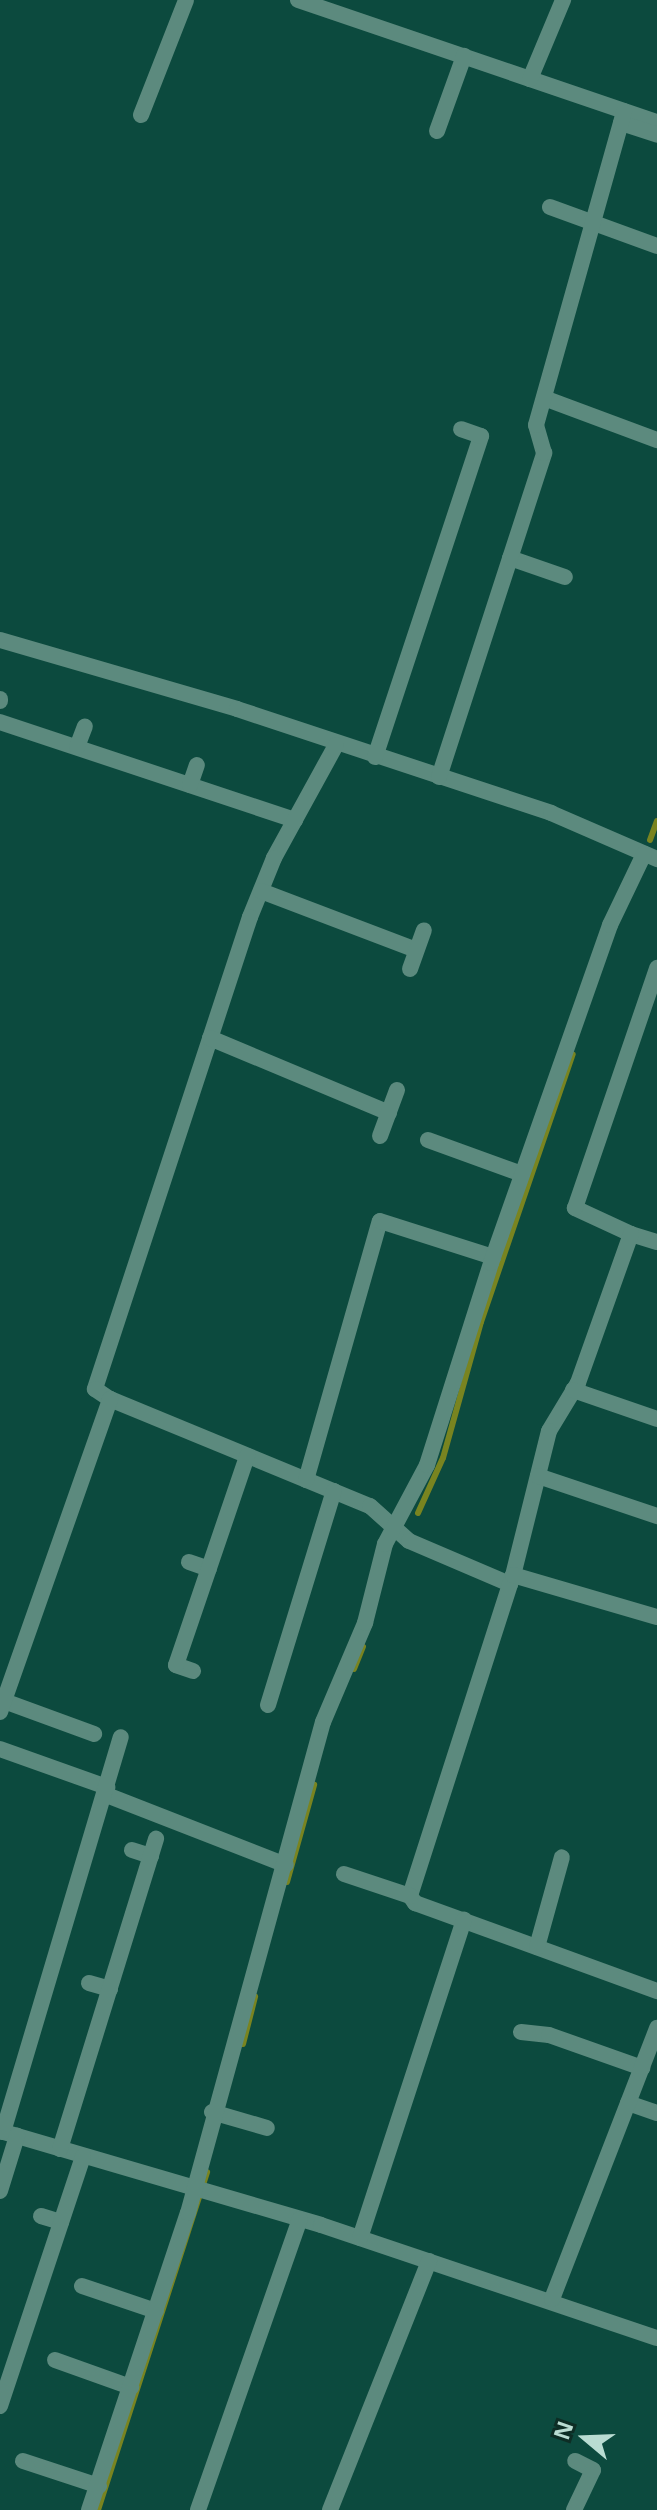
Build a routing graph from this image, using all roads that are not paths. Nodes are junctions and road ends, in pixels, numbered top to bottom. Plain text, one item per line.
1 (186, 0) edge
2 (298, 0) edge
3 (563, 0) edge
4 (464, 56) junction
5 (530, 79) junction
6 (141, 115) dead end
7 (623, 117) junction
8 (657, 122) edge
9 (437, 131) dead end
10 (657, 135) edge
11 (550, 207) dead end
12 (594, 221) junction
13 (657, 246) edge
14 (544, 398) junction
15 (461, 429) dead end
16 (657, 440) edge
17 (510, 558) junction
18 (565, 577) dead end
19 (0, 640) edge
20 (0, 722) edge
21 (85, 726) dead end
22 (336, 745) junction
23 (77, 747) junction
24 (375, 757) junction
25 (197, 765) dead end
26 (439, 777) junction
27 (190, 785) junction
28 (295, 820) junction
29 (651, 856) edge
30 (261, 891) junction
31 (424, 930) dead end
32 (416, 950) junction
33 (657, 968) edge
34 (410, 969) dead end
35 (210, 1038) junction
36 (397, 1090) dead end
37 (389, 1113) junction
38 (380, 1136) dead end
39 (428, 1140) dead end
40 (522, 1174) junction
41 (631, 1234) junction
42 (657, 1242) edge
43 (493, 1257) junction
44 (573, 1390) junction
45 (110, 1399) junction
46 (657, 1419) edge
47 (247, 1456) junction
48 (538, 1476) junction
49 (306, 1480) junction
50 (334, 1491) junction
51 (657, 1516) edge
52 (394, 1525) junction
53 (189, 1562) dead end
54 (209, 1569) junction
55 (512, 1579) junction
56 (657, 1617) edge
57 (193, 1671) dead end
58 (268, 1705) dead end
59 (2, 1706) edge
60 (94, 1734) dead end
61 (121, 1737) dead end
62 (0, 1749) edge
63 (105, 1791) junction
64 (156, 1838) dead end
65 (132, 1850) dead end
66 (151, 1856) junction
67 (562, 1857) dead end
68 (286, 1865) junction
69 (344, 1874) dead end
70 (410, 1896) junction
71 (464, 1920) junction
72 (537, 1947) junction
73 (89, 1983) dead end
74 (656, 1985) edge
75 (110, 1989) junction
76 (657, 2028) edge
77 (521, 2032) dead end
78 (642, 2068) junction
79 (628, 2103) junction
80 (212, 2112) junction
81 (657, 2113) edge
82 (267, 2128) dead end
83 (7, 2133) edge
84 (60, 2149) junction
85 (83, 2156) junction
86 (0, 2191) edge
87 (199, 2191) junction
88 (41, 2216) dead end
89 (300, 2219) junction
90 (61, 2222) junction
91 (360, 2238) junction
92 (429, 2261) junction
93 (82, 2286) dead end
94 (552, 2299) junction
95 (156, 2311) junction
96 (8, 2323) dead end
97 (26, 2329) junction
98 (657, 2338) edge
99 (55, 2360) dead end
100 (131, 2387) junction
101 (1, 2401) edge
102 (23, 2461) dead end
103 (575, 2461) dead end
104 (99, 2486) junction
105 (89, 2510) edge
106 (198, 2510) edge
107 (330, 2510) edge
108 (574, 2510) edge

1 - 6 street
2 - 4 street
3 - 5 street
4 - 5 street
4 - 9 street
5 - 7 street
7 - 8 street
7 - 10 street
7 - 12 street
11 - 12 street
12 - 13 street
12 - 14 street
14 - 16 street
14 - 17 street
15 - 24 street
17 - 18 street
17 - 26 street
19 - 22 street
20 - 23 street
21 - 23 street
22 - 24 street
22 - 28 street
23 - 27 street
24 - 26 street
25 - 27 street
26 - 29 street
27 - 28 street
28 - 30 street
29 - 40 street
30 - 32 street
30 - 35 street
31 - 32 street
32 - 34 street
33 - 41 street
35 - 37 street
35 - 45 street
36 - 37 street
37 - 38 street
39 - 40 street
40 - 43 street
41 - 42 street
41 - 44 street
43 - 49 street
43 - 52 street
44 - 46 street
44 - 48 street
45 - 47 street
45 - 59 street
47 - 49 street
47 - 54 street
48 - 51 street
48 - 55 street
49 - 50 street
50 - 52 street
50 - 58 street
52 - 55 street
52 - 68 street
53 - 54 street
54 - 57 street
55 - 56 street
55 - 70 street
59 - 60 street
61 - 63 street
62 - 63 street
63 - 68 street
63 - 83 street
64 - 66 street
65 - 66 street
66 - 75 street
67 - 72 street
68 - 80 street
69 - 70 street
70 - 71 street
71 - 72 street
71 - 91 street
72 - 74 street
73 - 75 street
75 - 84 street
76 - 78 street
77 - 78 street
78 - 79 street
79 - 81 street
79 - 94 street
80 - 82 street
80 - 87 street
83 - 84 street
83 - 86 street
84 - 85 street
85 - 87 street
85 - 90 street
87 - 89 street
87 - 95 street
88 - 90 street
89 - 91 street
89 - 106 street
90 - 97 street
91 - 92 street
92 - 94 street
92 - 107 street
93 - 95 street
94 - 98 street
95 - 100 street
96 - 97 street
97 - 101 street
99 - 100 street
100 - 104 street
102 - 104 street
103 - 108 street
104 - 105 street

